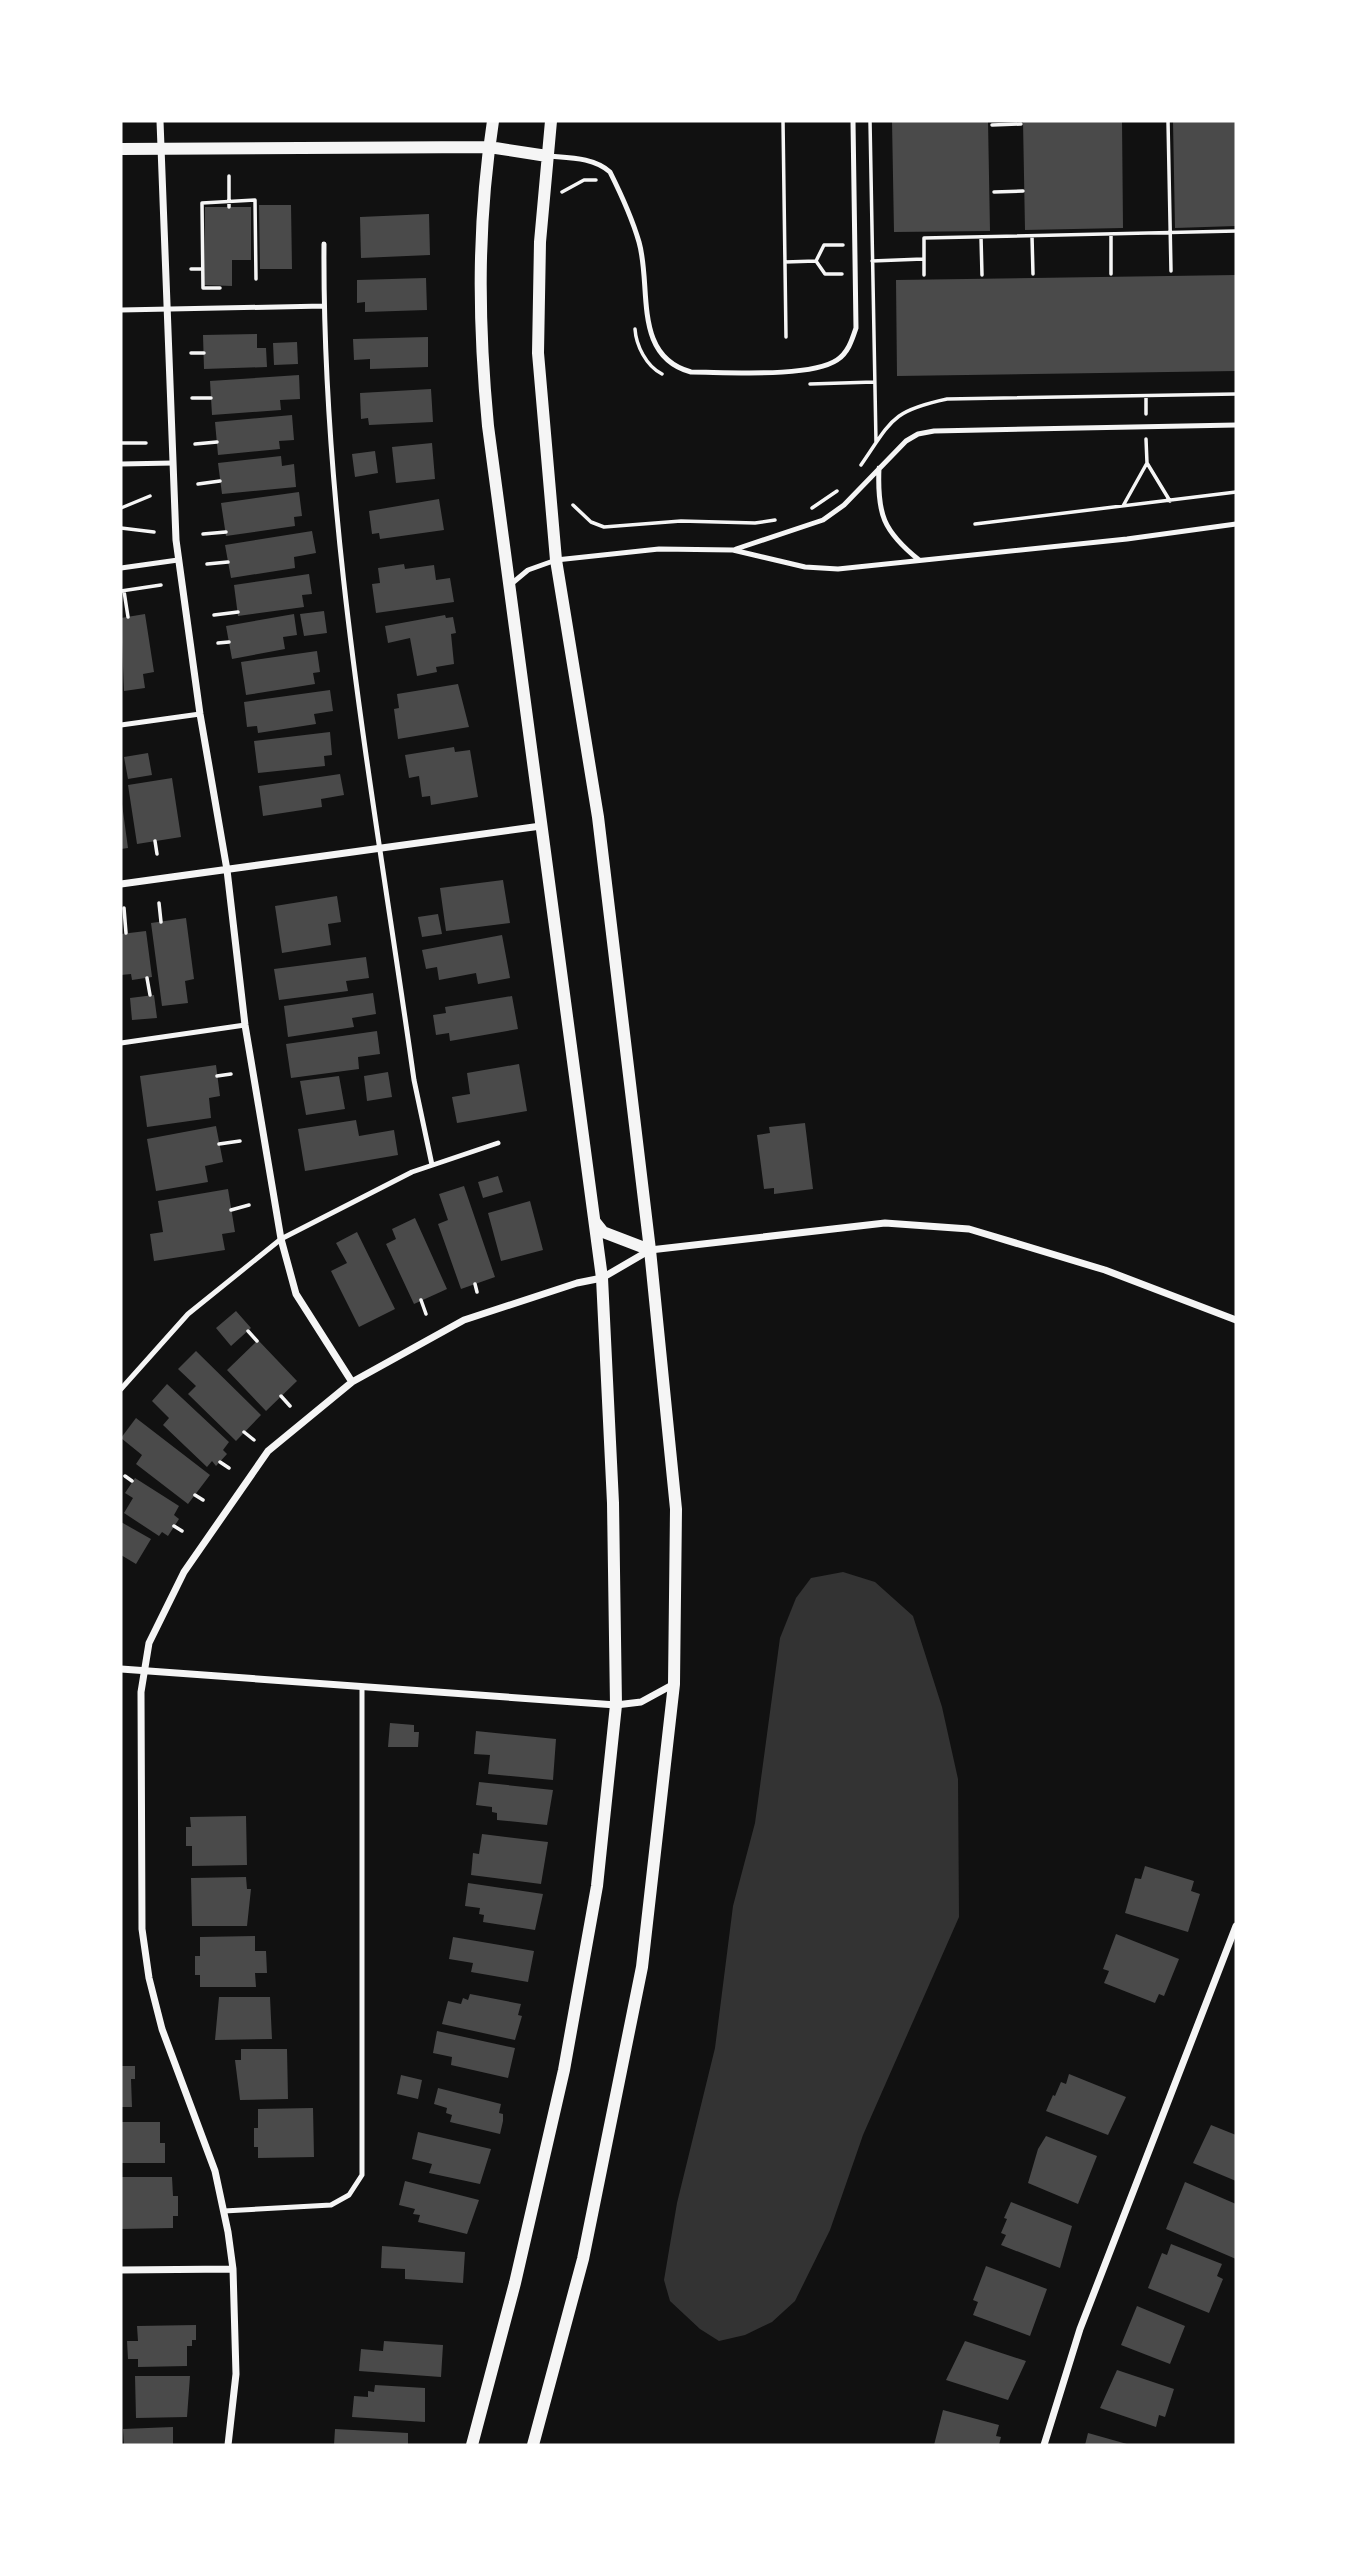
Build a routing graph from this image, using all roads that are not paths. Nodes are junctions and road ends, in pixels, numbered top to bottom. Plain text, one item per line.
1 (160, 121) edge
2 (493, 121) edge
3 (551, 121) edge
4 (853, 121) edge
5 (489, 147) junction
6 (121, 149) edge
7 (161, 149) junction
8 (547, 156) junction
9 (324, 244) dead end
10 (324, 306) junction
11 (167, 309) junction
12 (121, 310) edge
13 (1236, 425) edge
14 (173, 463) junction
15 (121, 464) edge
16 (879, 468) junction
17 (1236, 524) edge
18 (733, 550) junction
19 (178, 560) junction
20 (556, 560) junction
21 (919, 561) junction
22 (121, 568) edge
23 (509, 586) junction
24 (200, 714) junction
25 (121, 724) edge
26 (541, 826) junction
27 (380, 849) junction
28 (227, 870) junction
29 (121, 884) edge
30 (245, 1025) junction
31 (121, 1043) edge
32 (498, 1143) dead end
33 (432, 1165) junction
34 (594, 1222) junction
35 (281, 1239) junction
36 (650, 1250) junction
37 (603, 1278) junction
38 (1236, 1320) edge
39 (352, 1382) junction
40 (121, 1389) edge
41 (121, 1669) edge
42 (144, 1671) junction
43 (674, 1684) junction
44 (362, 1687) junction
45 (616, 1705) junction
46 (1236, 1926) edge
47 (224, 2211) junction
48 (233, 2269) junction
49 (121, 2270) edge
50 (228, 2445) edge
51 (472, 2445) edge
52 (533, 2445) edge
53 (1044, 2445) edge

1 - 7 street
2 - 5 street
3 - 8 street
4 - 8 lane
5 - 7 street
5 - 8 street
5 - 23 street
6 - 7 street
7 - 11 street
8 - 20 street
9 - 10 lane
10 - 11 lane
10 - 27 lane
11 - 12 lane
11 - 14 street
13 - 16 lane
14 - 15 lane
14 - 19 street
16 - 18 lane
16 - 21 lane
17 - 21 lane
18 - 20 lane
18 - 21 lane
19 - 22 lane
19 - 24 street
20 - 23 lane
20 - 36 street
23 - 26 street
24 - 25 lane
24 - 28 street
26 - 27 street
26 - 34 street
27 - 28 street
27 - 33 lane
28 - 29 street
28 - 30 street
30 - 31 lane
30 - 35 street
32 - 33 lane
33 - 35 lane
34 - 36 street
34 - 37 street
35 - 39 street
35 - 40 lane
36 - 37 street
36 - 38 street
36 - 43 street
37 - 39 street
37 - 45 street
39 - 42 street
41 - 42 street
42 - 44 street
42 - 47 street
43 - 45 street
43 - 52 street
44 - 45 street
44 - 47 lane
45 - 51 street
46 - 53 street
47 - 48 street
48 - 49 street
48 - 50 street

